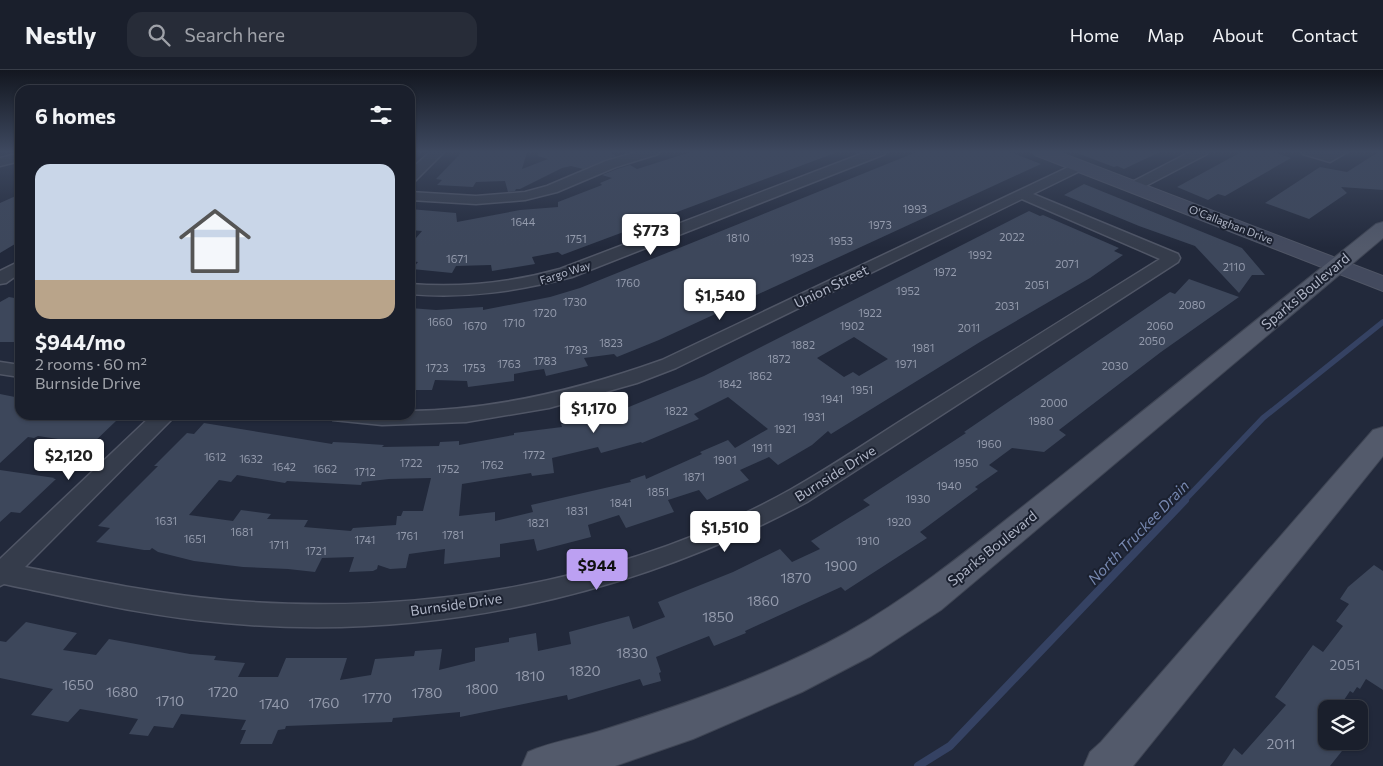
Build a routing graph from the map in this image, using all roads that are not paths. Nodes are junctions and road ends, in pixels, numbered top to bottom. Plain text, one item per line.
1 (565, 183) edge
2 (796, 183) edge
3 (1043, 183) edge
4 (1127, 183) edge
5 (1139, 183) edge
6 (1134, 186) junction
7 (1022, 194) junction
8 (415, 196) edge
9 (1383, 228) edge
10 (1337, 265) junction
11 (15, 269) edge
12 (0, 279) edge
13 (1383, 284) edge
14 (415, 289) edge
15 (0, 368) edge
16 (15, 370) edge
17 (415, 417) edge
18 (161, 420) edge
19 (1383, 437) edge
20 (1, 574) edge
21 (542, 766) edge
22 (1104, 766) edge

1 - 8 street
2 - 14 street, Fargo Way
3 - 7 street, Union Street
4 - 6 street, O'Callaghan Drive
5 - 6 street
6 - 10 street, O'Callaghan Drive
7 - 17 street, Union Street
7 - 20 street, Burnside Drive
9 - 10 main road, Sparks Boulevard
10 - 13 street, O'Callaghan Drive
10 - 21 main road, Sparks Boulevard
11 - 12 street
15 - 16 street
18 - 20 street
19 - 22 main road

